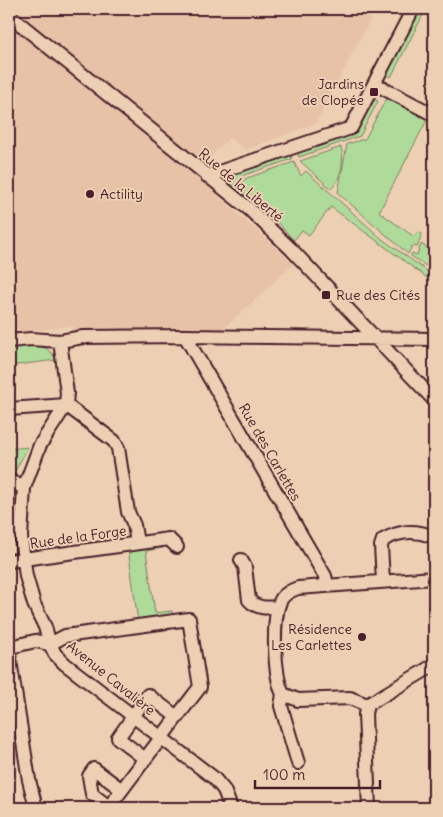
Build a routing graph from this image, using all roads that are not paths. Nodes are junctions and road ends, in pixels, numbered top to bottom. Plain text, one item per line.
1 (413, 9) edge
2 (9, 15) edge
3 (375, 84) junction
4 (434, 115) edge
5 (207, 176) junction
6 (186, 336) junction
7 (434, 339) edge
8 (377, 340) junction
9 (9, 341) edge
10 (60, 341) junction
11 (434, 400) edge
12 (66, 405) junction
13 (9, 409) edge
14 (9, 480) edge
15 (24, 488) junction
16 (431, 536) dead end
17 (136, 543) junction
18 (176, 546) dead end
19 (23, 560) junction
20 (242, 560) dead end
21 (9, 561) edge
22 (434, 578) edge
23 (383, 581) junction
24 (328, 584) junction
25 (278, 607) junction
26 (50, 644) junction
27 (434, 665) edge
28 (283, 694) junction
29 (367, 705) junction
30 (133, 716) junction
31 (177, 717) junction
32 (162, 738) junction
33 (145, 759) junction
34 (298, 762) dead end
35 (122, 790) dead end
36 (36, 808) edge
37 (231, 808) edge
38 (369, 808) edge

1 - 3 street
2 - 5 street, Rue de la Liberté
3 - 4 street
3 - 5 street
5 - 8 street, Rue de la Liberté
6 - 8 street
6 - 10 street
6 - 24 street, Rue des Carlettes
7 - 8 street
8 - 11 street, Rue de la Liberté
9 - 10 street
10 - 12 street
12 - 13 street
12 - 15 street, Avenue Cavalière
12 - 17 street, Rue de la Forge
14 - 15 street
15 - 19 street, Avenue Cavalière
16 - 23 street
17 - 18 street, Rue de la Forge
17 - 19 street, Rue de la Forge
19 - 21 street, Rue de la Forge
19 - 26 street, Avenue Cavalière
20 - 25 street
22 - 23 street
23 - 24 street
24 - 25 street
25 - 28 street
26 - 30 street, Avenue Cavalière
26 - 31 street
26 - 36 street
27 - 29 street
28 - 29 street
28 - 34 street
29 - 38 street
30 - 31 street
30 - 32 street, Avenue Cavalière
30 - 33 street
31 - 32 street
32 - 33 street
32 - 37 street, Avenue Cavalière
33 - 35 street

